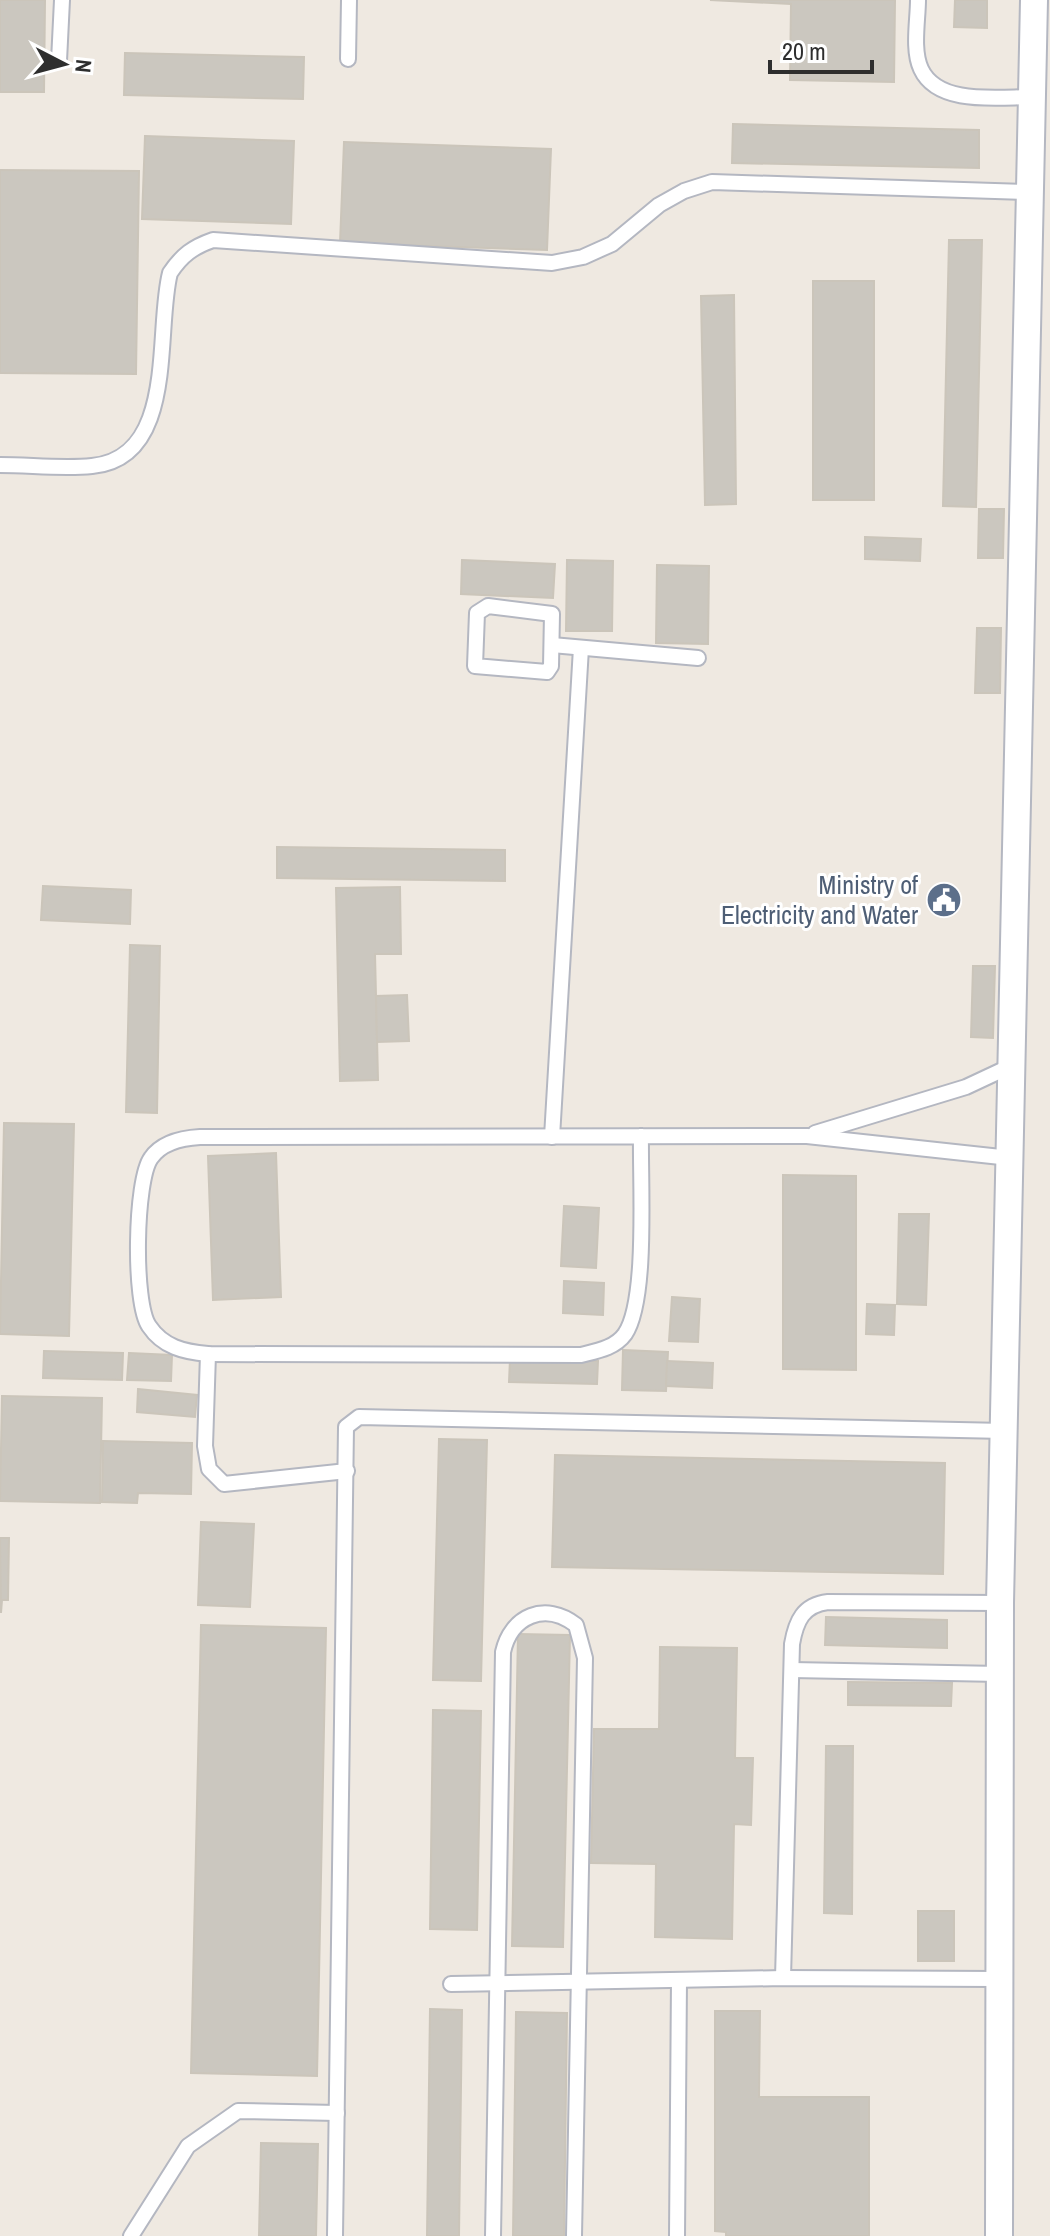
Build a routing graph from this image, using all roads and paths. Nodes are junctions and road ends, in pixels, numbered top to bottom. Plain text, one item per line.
1 (62, 0) edge
2 (349, 0) edge
3 (918, 0) edge
4 (1034, 0) edge
5 (348, 59) dead end
6 (59, 61) dead end
7 (1031, 97) junction
8 (1029, 192) junction
9 (0, 465) edge
10 (552, 645) junction
11 (581, 648) junction
12 (698, 658) dead end
13 (1013, 1065) junction
14 (641, 1136) junction
15 (807, 1136) junction
16 (552, 1137) junction
17 (1010, 1158) junction
18 (208, 1354) junction
19 (1005, 1431) junction
20 (347, 1471) junction
21 (1000, 1603) junction
22 (792, 1670) junction
23 (1000, 1674) junction
24 (783, 1978) junction
25 (998, 1979) junction
26 (679, 1980) junction
27 (497, 1982) junction
28 (580, 1982) junction
29 (451, 1984) dead end
30 (337, 2113) junction
31 (131, 2236) edge
32 (335, 2236) edge
33 (493, 2236) edge
34 (574, 2236) edge
35 (677, 2236) edge
36 (999, 2236) edge

1 - 6 lane
2 - 5 lane
3 - 7 lane
4 - 7 street
7 - 8 street
8 - 9 lane
8 - 13 street
10 - 10 lane
10 - 11 lane
11 - 12 lane
11 - 16 lane
13 - 15 lane
13 - 17 street
14 - 15 lane
14 - 16 lane
14 - 18 lane
15 - 17 lane
16 - 18 lane
17 - 19 street
18 - 20 lane
19 - 20 lane
19 - 21 street
20 - 30 lane
21 - 22 lane
21 - 23 street
22 - 23 lane
22 - 24 lane
23 - 25 street
24 - 25 lane
24 - 26 lane
25 - 36 street
26 - 28 lane
26 - 35 lane
27 - 28 lane
27 - 28 lane
27 - 29 lane
27 - 33 lane
28 - 34 lane
30 - 31 lane
30 - 32 lane

